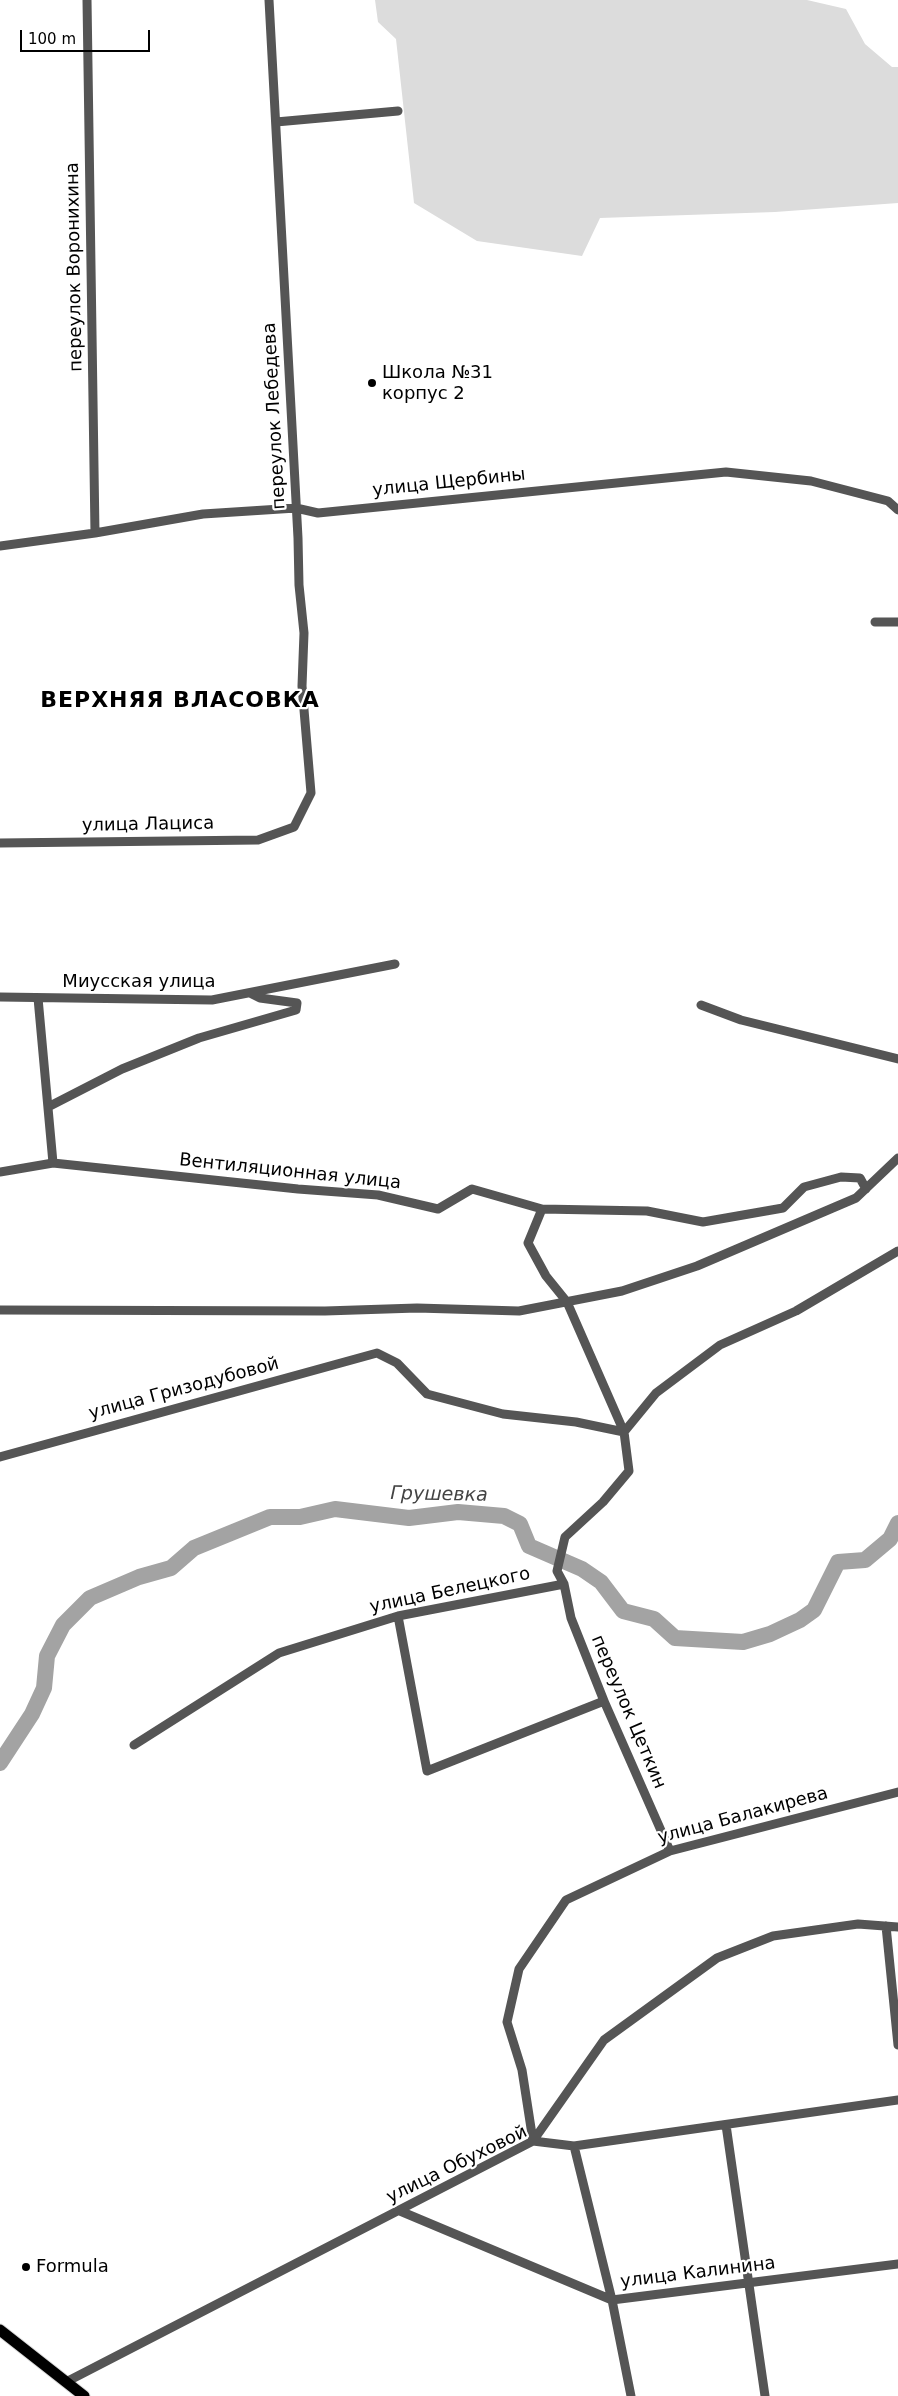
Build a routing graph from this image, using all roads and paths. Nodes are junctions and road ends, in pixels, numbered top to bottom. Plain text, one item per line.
1 (87, 0) edge
2 (269, 0) edge
3 (398, 111) dead end
4 (276, 122) junction
5 (898, 499) edge
6 (888, 501) junction
7 (296, 508) junction
8 (898, 510) edge
9 (95, 533) junction
10 (0, 546) edge
11 (875, 622) dead end
12 (898, 622) edge
13 (294, 827) joint
14 (0, 843) edge
15 (395, 964) dead end
16 (250, 993) junction
17 (0, 997) edge
18 (38, 998) junction
19 (701, 1004) dead end
20 (898, 1059) edge
21 (48, 1106) junction
22 (898, 1158) edge
23 (53, 1163) junction
24 (0, 1172) edge
25 (866, 1188) junction
26 (542, 1209) junction
27 (898, 1251) edge
28 (567, 1302) junction
29 (0, 1310) edge
30 (624, 1432) junction
31 (0, 1457) edge
32 (564, 1584) junction
33 (398, 1616) junction
34 (604, 1701) junction
35 (134, 1745) dead end
36 (898, 1792) edge
37 (670, 1851) junction
38 (886, 1926) junction
39 (898, 1927) edge
40 (898, 2045) edge
41 (898, 2100) edge
42 (726, 2125) junction
43 (534, 2141) junction
44 (574, 2146) junction
45 (400, 2211) junction
46 (898, 2264) edge
47 (748, 2283) junction
48 (612, 2300) junction
49 (0, 2330) edge
50 (66, 2382) junction
51 (84, 2396) edge
52 (631, 2396) edge
53 (765, 2396) edge

1 - 9 street, переулок Воронихина
2 - 4 street, переулок Лебедева
3 - 4 street
4 - 7 street, переулок Лебедева
5 - 6 street
6 - 7 street, улица Щербины
6 - 8 street, улица Щербины
7 - 9 street, улица Щербины
7 - 13 street, переулок Лебедева
9 - 10 street, улица Щербины
11 - 12 street
13 - 14 street, улица Лациса
15 - 16 street, Миусская улица
16 - 18 street, Миусская улица
16 - 21 street
17 - 18 street, Миусская улица
18 - 21 street
19 - 20 street
21 - 23 street
22 - 25 street
23 - 24 street, Вентиляционная улица
23 - 26 street, Вентиляционная улица
25 - 26 street, Вентиляционная улица
25 - 28 street
26 - 28 street
27 - 30 street
28 - 29 street
28 - 30 street
30 - 31 street, улица Гризодубовой
30 - 32 street, переулок Цеткин
32 - 33 street, улица Белецкого
32 - 34 street, переулок Цеткин
33 - 34 street
33 - 35 street, улица Белецкого
34 - 37 street, переулок Цеткин
36 - 37 street, улица Балакирева
37 - 43 street, улица Балакирева
38 - 39 street
38 - 40 street
38 - 43 street
41 - 42 street, улица Обуховой
42 - 44 street, улица Обуховой
42 - 47 street
43 - 44 street, улица Обуховой
43 - 45 street, улица Обуховой
44 - 48 street
45 - 48 street, улица Калинина
45 - 50 street, улица Обуховой
46 - 47 street, улица Калинина
47 - 48 street, улица Калинина
47 - 53 street
48 - 52 street
49 - 50 main road
50 - 51 main road

